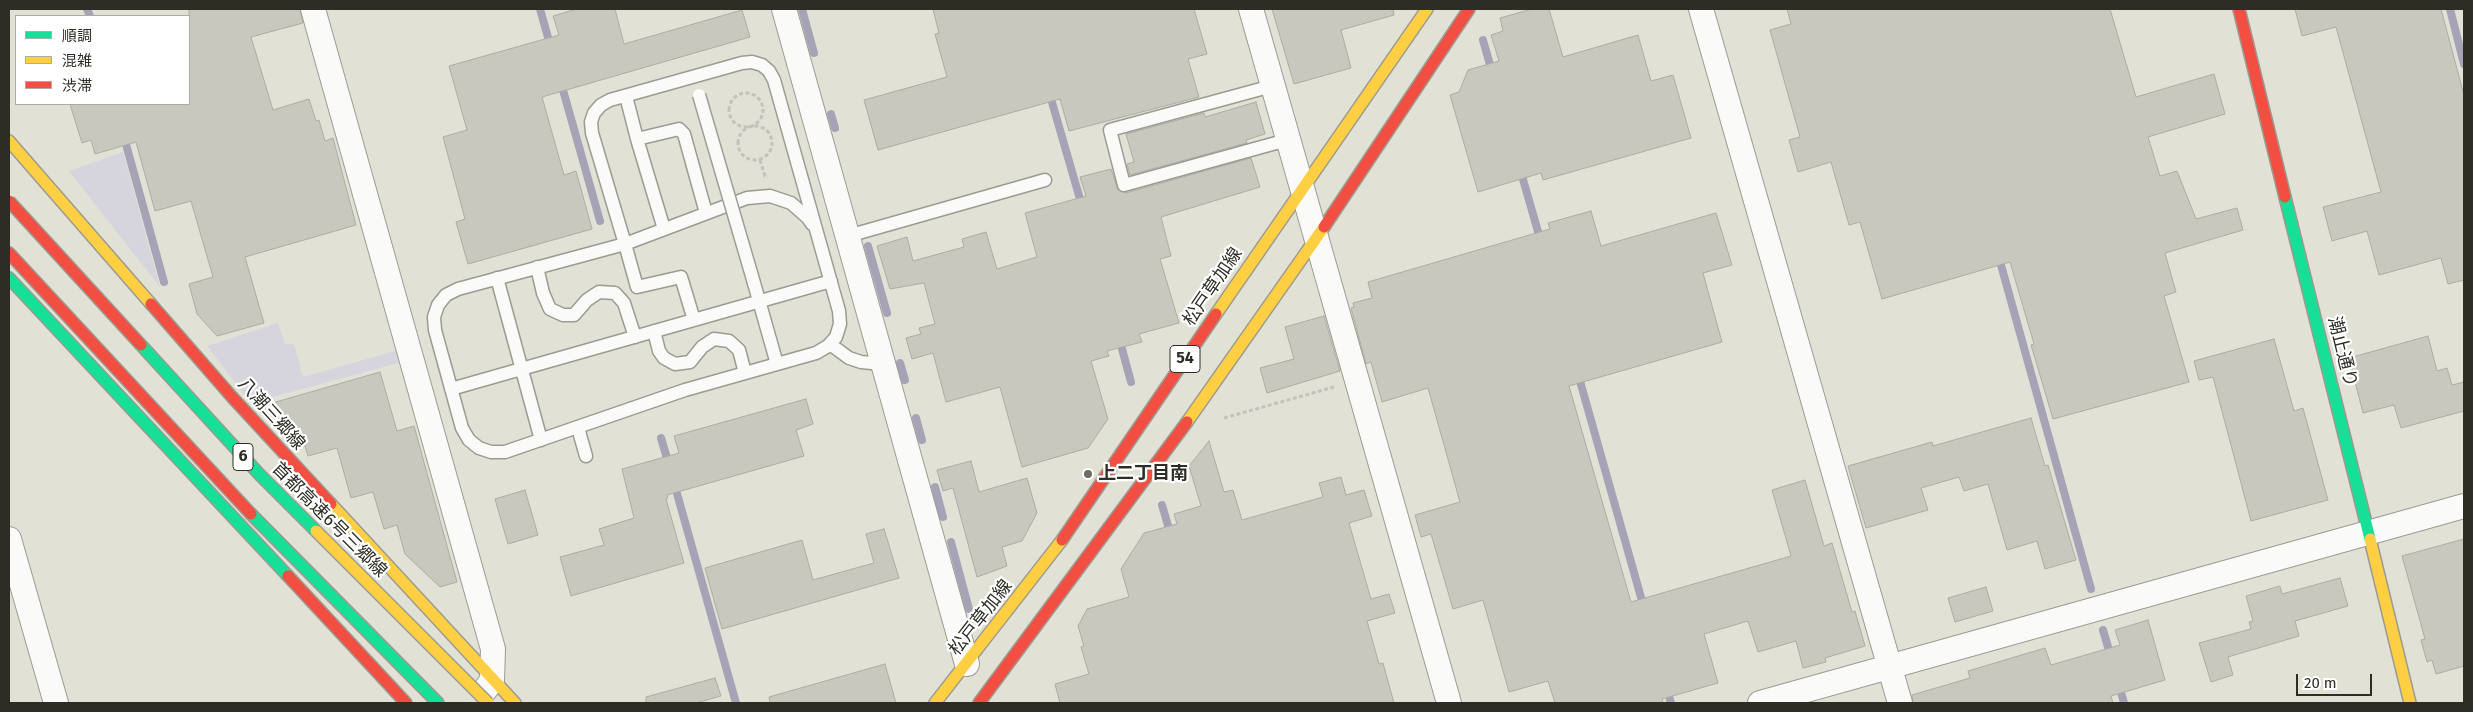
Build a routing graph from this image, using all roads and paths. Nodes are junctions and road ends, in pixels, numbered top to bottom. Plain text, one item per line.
1 (313, 9) edge
2 (784, 9) edge
3 (1250, 9) edge
4 (1427, 9) edge
5 (1469, 9) edge
6 (1701, 9) edge
7 (2239, 9) edge
8 (694, 76) junction
9 (1272, 86) junction
10 (626, 96) junction
11 (751, 127) junction
12 (637, 139) junction
13 (1287, 140) junction
14 (9, 141) edge
15 (760, 160) junction
16 (771, 177) dead end
17 (1045, 180) dead end
18 (1301, 190) junction
19 (9, 200) edge
20 (706, 213) junction
21 (664, 229) junction
22 (848, 236) junction
23 (818, 238) junction
24 (1315, 240) junction
25 (625, 244) junction
26 (9, 253) edge
27 (537, 267) junction
28 (9, 278) edge
29 (496, 278) junction
30 (831, 281) junction
31 (759, 302) junction
32 (694, 320) junction
33 (654, 331) junction
34 (635, 337) junction
35 (830, 344) junction
36 (776, 364) junction
37 (883, 364) junction
38 (521, 369) junction
39 (745, 373) junction
40 (1356, 380) junction
41 (451, 388) junction
42 (1222, 418) dead end
43 (578, 428) junction
44 (541, 440) junction
45 (586, 456) dead end
46 (2464, 506) edge
47 (2368, 533) junction
48 (9, 539) edge
49 (967, 664) junction
50 (1890, 667) junction
51 (490, 692) edge
52 (56, 703) edge
53 (406, 703) edge
54 (438, 703) edge
55 (475, 703) edge
56 (507, 703) edge
57 (515, 703) edge
58 (935, 703) edge
59 (979, 703) edge
60 (1449, 703) edge
61 (1760, 703) edge
62 (1900, 703) edge
63 (2410, 703) edge

1 - 51 street
2 - 22 street
3 - 9 street
4 - 18 main road, 松戸草加線 / 54
5 - 24 main road, 54
6 - 50 street
7 - 47 main road, 潮止通り
8 - 10 lane
8 - 23 lane
8 - 31 lane, bridge
9 - 13 street
9 - 13 lane
10 - 12 lane
10 - 25 lane
11 - 11 path
11 - 15 path
11 - 15 path
12 - 20 lane
12 - 21 lane
13 - 18 street
14 - 51 main road, 八潮三郷線
15 - 16 path
17 - 22 lane
18 - 24 street
18 - 49 main road, 松戸草加線 / 54
19 - 51 main road, 首都高速6号三郷線 / 6, bridge
20 - 21 lane
20 - 23 lane
21 - 25 lane
22 - 37 street
23 - 30 lane
24 - 40 street
24 - 59 main road, 54
25 - 27 lane
25 - 32 lane
26 - 54 main road, 6
27 - 29 lane
27 - 34 lane
28 - 53 main road
29 - 38 lane
29 - 41 lane
30 - 31 lane
30 - 35 lane
31 - 32 lane
31 - 36 lane
32 - 33 lane
33 - 34 lane
33 - 39 lane
34 - 38 lane
35 - 36 lane
35 - 37 lane
36 - 39 lane
37 - 49 street
38 - 41 lane
38 - 44 lane
39 - 43 lane
40 - 42 path
40 - 60 street
41 - 44 lane
43 - 44 lane
43 - 45 lane
46 - 47 street
47 - 50 street
47 - 63 main road, 潮止通り
48 - 52 street
49 - 58 main road, 松戸草加線 / 54
50 - 61 street
50 - 62 street
51 - 55 street
51 - 56 main road
51 - 57 main road, 八潮三郷線

